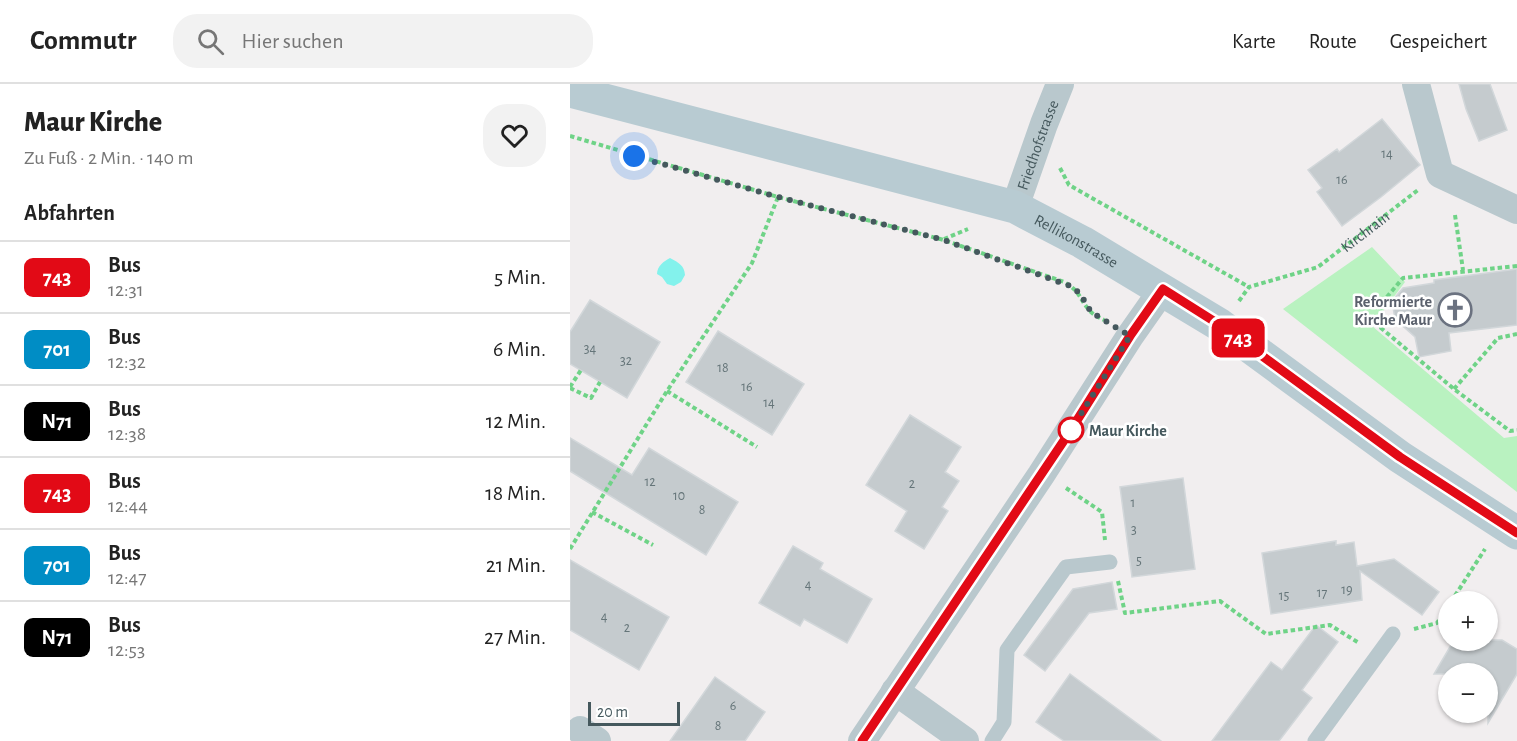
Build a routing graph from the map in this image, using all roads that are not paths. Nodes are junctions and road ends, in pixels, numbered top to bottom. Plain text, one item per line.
1 (1060, 84) edge
2 (1416, 84) edge
3 (570, 91) edge
4 (1015, 207) junction
5 (1517, 210) edge
6 (1163, 289) junction
7 (1510, 528) edge
8 (1110, 562) road end
9 (1393, 634) road end
10 (895, 691) junction
11 (862, 741) edge
12 (965, 741) edge
13 (992, 741) edge
14 (1315, 741) edge

1 - 4 street, Friedhofstrasse
2 - 5 street
3 - 4 street, Rellikonstrasse
4 - 6 street, Rellikonstrasse
6 - 7 street, Rellikonstrasse
6 - 10 street
8 - 13 lane
9 - 14 lane
10 - 11 street
10 - 12 street

